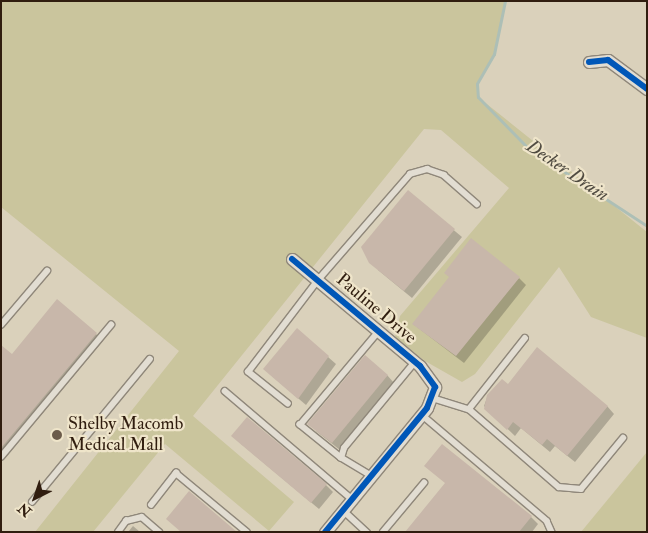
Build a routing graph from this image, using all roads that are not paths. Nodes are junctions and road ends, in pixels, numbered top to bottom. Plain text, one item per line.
1 (589, 62) dead end
2 (647, 90) edge
3 (477, 204) dead end
4 (292, 259) dead end
5 (47, 271) dead end
6 (318, 280) junction
7 (1, 325) edge
8 (111, 325) dead end
9 (379, 331) junction
10 (525, 338) dead end
11 (150, 359) dead end
12 (415, 362) junction
13 (225, 391) dead end
14 (434, 392) junction
15 (288, 404) dead end
16 (469, 409) junction
17 (421, 414) junction
18 (623, 438) dead end
19 (1, 458) edge
20 (341, 458) junction
21 (371, 476) junction
22 (424, 483) dead end
23 (352, 499) junction
24 (32, 502) dead end
25 (150, 505) dead end
26 (343, 510) junction
27 (118, 532) edge
28 (160, 532) edge
29 (247, 532) edge
30 (325, 532) edge
31 (367, 532) edge
32 (382, 532) edge
33 (552, 532) edge

1 - 2 street
3 - 6 lane
4 - 6 street, Pauline Drive
5 - 7 lane
6 - 9 street, Pauline Drive
6 - 15 lane
8 - 19 lane
9 - 12 street, Pauline Drive
9 - 20 lane
10 - 16 lane
11 - 24 lane
12 - 14 street, Pauline Drive
12 - 20 lane
13 - 23 lane
14 - 16 lane
14 - 17 street
16 - 18 lane
17 - 21 street
17 - 33 lane
20 - 21 lane
21 - 23 street
22 - 32 lane
23 - 26 street
25 - 29 lane
26 - 30 street
26 - 31 lane
27 - 28 lane

